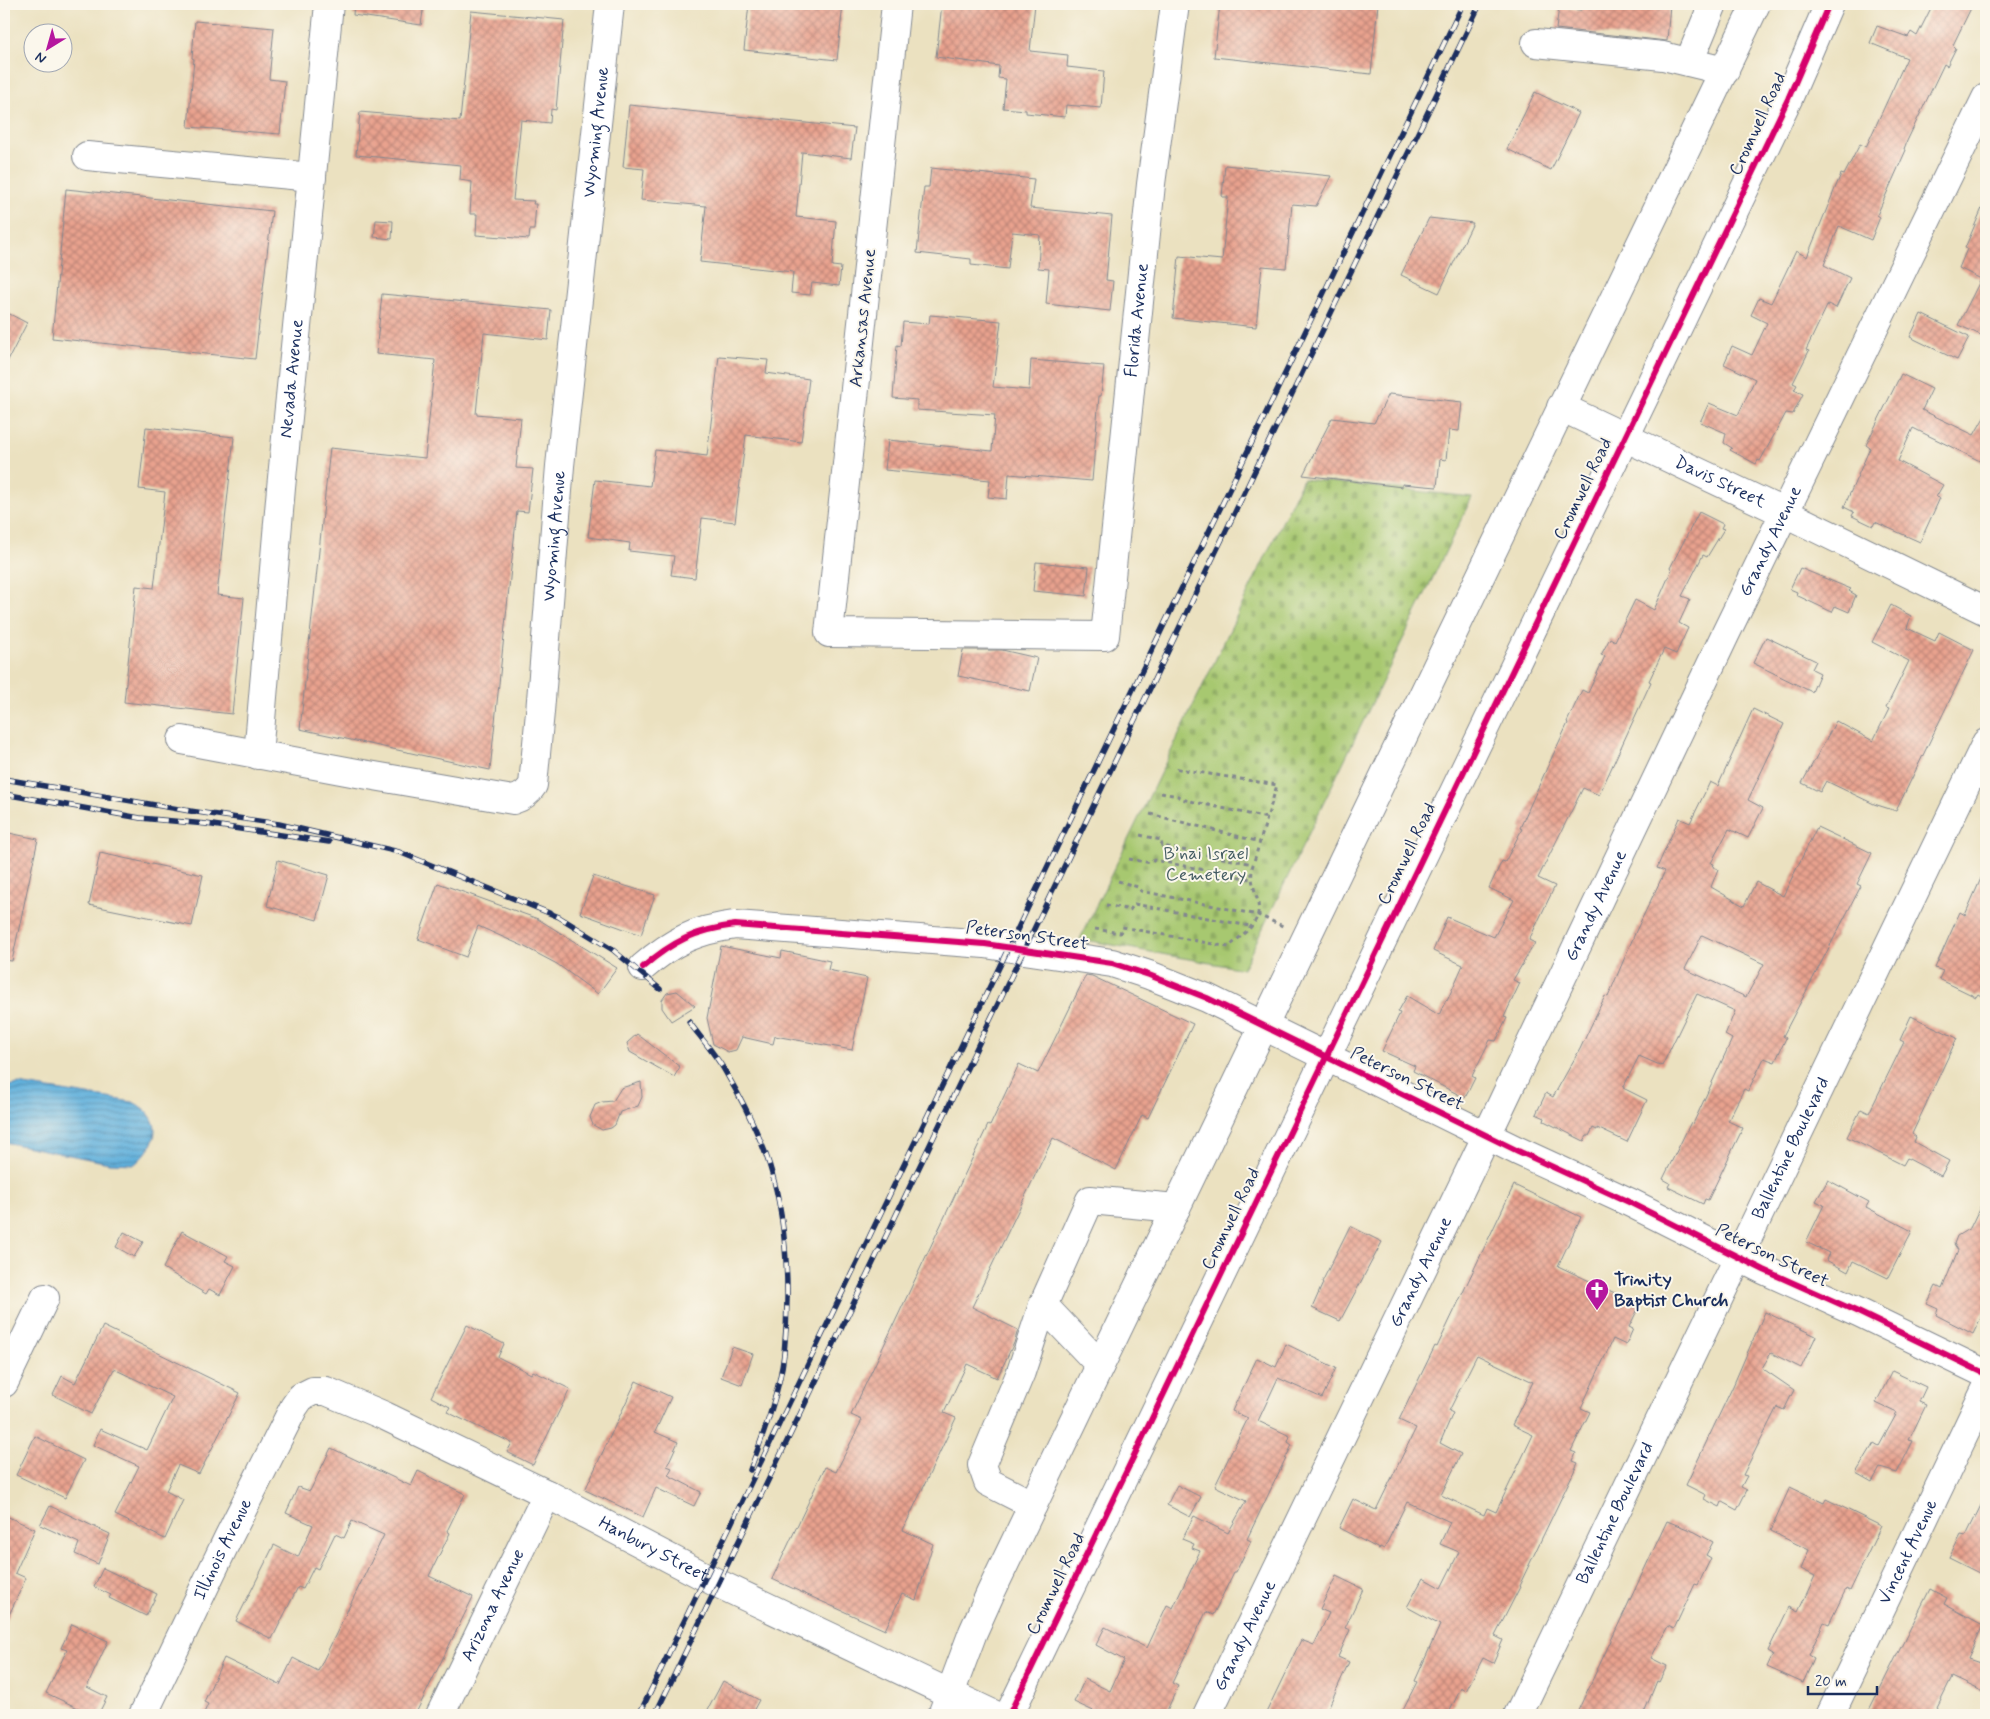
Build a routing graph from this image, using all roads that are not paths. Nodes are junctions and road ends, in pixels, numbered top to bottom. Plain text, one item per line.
1 (329, 4) edge
2 (610, 4) edge
3 (896, 4) edge
4 (1175, 4) edge
5 (1714, 4) edge
6 (1756, 4) edge
7 (1829, 4) edge
8 (1536, 43) dead end
9 (1690, 62) junction
10 (1725, 71) junction
11 (1986, 98) edge
12 (87, 156) dead end
13 (312, 178) junction
14 (1561, 407) junction
15 (1625, 437) junction
16 (1785, 513) junction
17 (1986, 611) edge
18 (1105, 636) joint
19 (182, 740) dead end
20 (1986, 743) edge
21 (258, 755) junction
22 (644, 967) dead end
23 (1263, 1027) junction
24 (1326, 1057) junction
25 (1487, 1135) junction
26 (1176, 1208) junction
27 (1739, 1258) junction
28 (46, 1298) dead end
29 (1043, 1305) junction
30 (1100, 1365) junction
31 (1986, 1374) edge
32 (4, 1383) edge
33 (1986, 1389) edge
34 (313, 1391) joint
35 (546, 1494) junction
36 (1033, 1504) junction
37 (946, 1704) edge
38 (143, 1715) edge
39 (440, 1715) edge
40 (995, 1715) edge
41 (1009, 1715) edge
42 (1207, 1715) edge
43 (1518, 1715) edge
44 (1830, 1715) edge

1 - 13 street, Nevada Avenue
2 - 21 street, Wyoming Avenue
3 - 18 street, Arkansas Avenue
4 - 18 street, Florida Avenue
5 - 9 street
6 - 10 street
7 - 15 street, Cromwell Road
8 - 9 street
9 - 10 street
10 - 14 street
11 - 16 street, Grandy Avenue
12 - 13 street
13 - 21 street, Nevada Avenue
14 - 15 street, Davis Street
14 - 23 street
15 - 16 street, Davis Street
15 - 24 street, Cromwell Road
16 - 17 street, Davis Street
16 - 25 street, Grandy Avenue
19 - 21 street
20 - 27 street, Ballentine Boulevard
22 - 23 street, Peterson Street
23 - 24 street, Peterson Street
23 - 26 street
24 - 25 street, Peterson Street
24 - 41 street, Cromwell Road
25 - 27 street, Peterson Street
25 - 42 street, Grandy Avenue
26 - 29 street
26 - 30 street
27 - 31 street, Peterson Street
27 - 43 street, Ballentine Boulevard
28 - 32 street
29 - 30 street
29 - 36 street
30 - 36 street
33 - 44 street, Vincent Avenue
34 - 35 street, Hanbury Street
34 - 38 street, Illinois Avenue
35 - 37 street, Hanbury Street
35 - 39 street, Arizona Avenue
36 - 37 street
37 - 40 street, Hanbury Street

